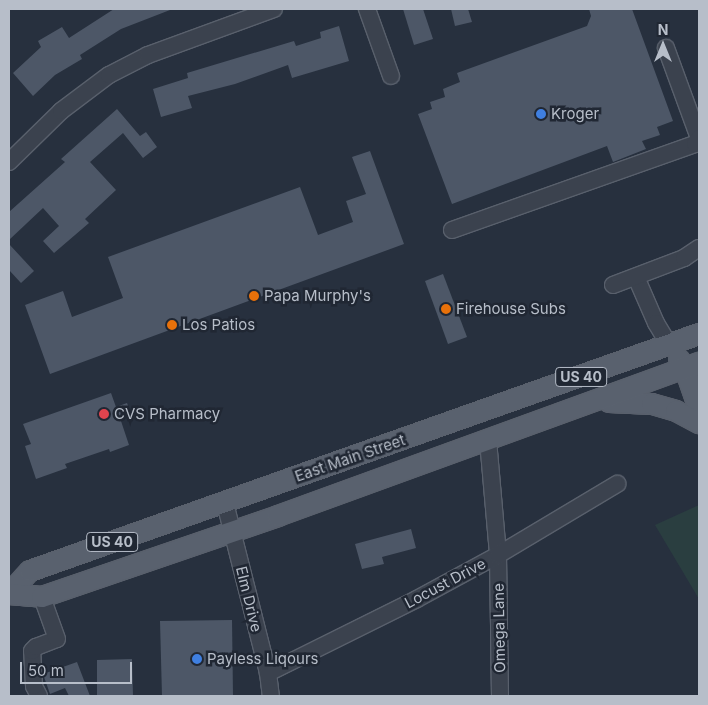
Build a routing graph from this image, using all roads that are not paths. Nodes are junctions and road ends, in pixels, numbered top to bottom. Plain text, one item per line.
1 (367, 9) edge
2 (266, 10) edge
3 (666, 48) dead end
4 (391, 76) dead end
5 (699, 138) edge
6 (9, 162) edge
7 (452, 230) dead end
8 (697, 254) edge
9 (636, 277) junction
10 (613, 285) dead end
11 (699, 334) edge
12 (669, 345) junction
13 (692, 366) edge
14 (594, 402) junction
15 (699, 409) edge
16 (699, 423) edge
17 (488, 440) junction
18 (617, 484) dead end
19 (224, 503) junction
20 (232, 531) junction
21 (498, 555) junction
22 (9, 594) edge
23 (42, 597) junction
24 (268, 674) junction
25 (39, 696) edge
26 (271, 696) edge
27 (500, 696) edge

1 - 4 street
2 - 6 street
3 - 5 street
5 - 7 street
8 - 9 street
9 - 10 street
9 - 12 street
11 - 12 main road, East Main Street / US 40
12 - 13 main road
12 - 19 main road, East Main Street / US 40
13 - 14 main road, East Main Street / US 40
13 - 15 main road
14 - 16 main road
14 - 17 main road, East Main Street / US 40
17 - 20 main road, East Main Street / US 40
17 - 21 street, Omega Lane
18 - 21 street, Locust Drive
19 - 20 street, Elm Drive
19 - 22 main road, East Main Street / US 40
20 - 23 main road, East Main Street / US 40
20 - 24 street, Elm Drive
21 - 24 street, Locust Drive
21 - 27 street, Omega Lane
22 - 23 main road, East Main Street / US 40
23 - 25 street
24 - 26 street, Elm Drive

